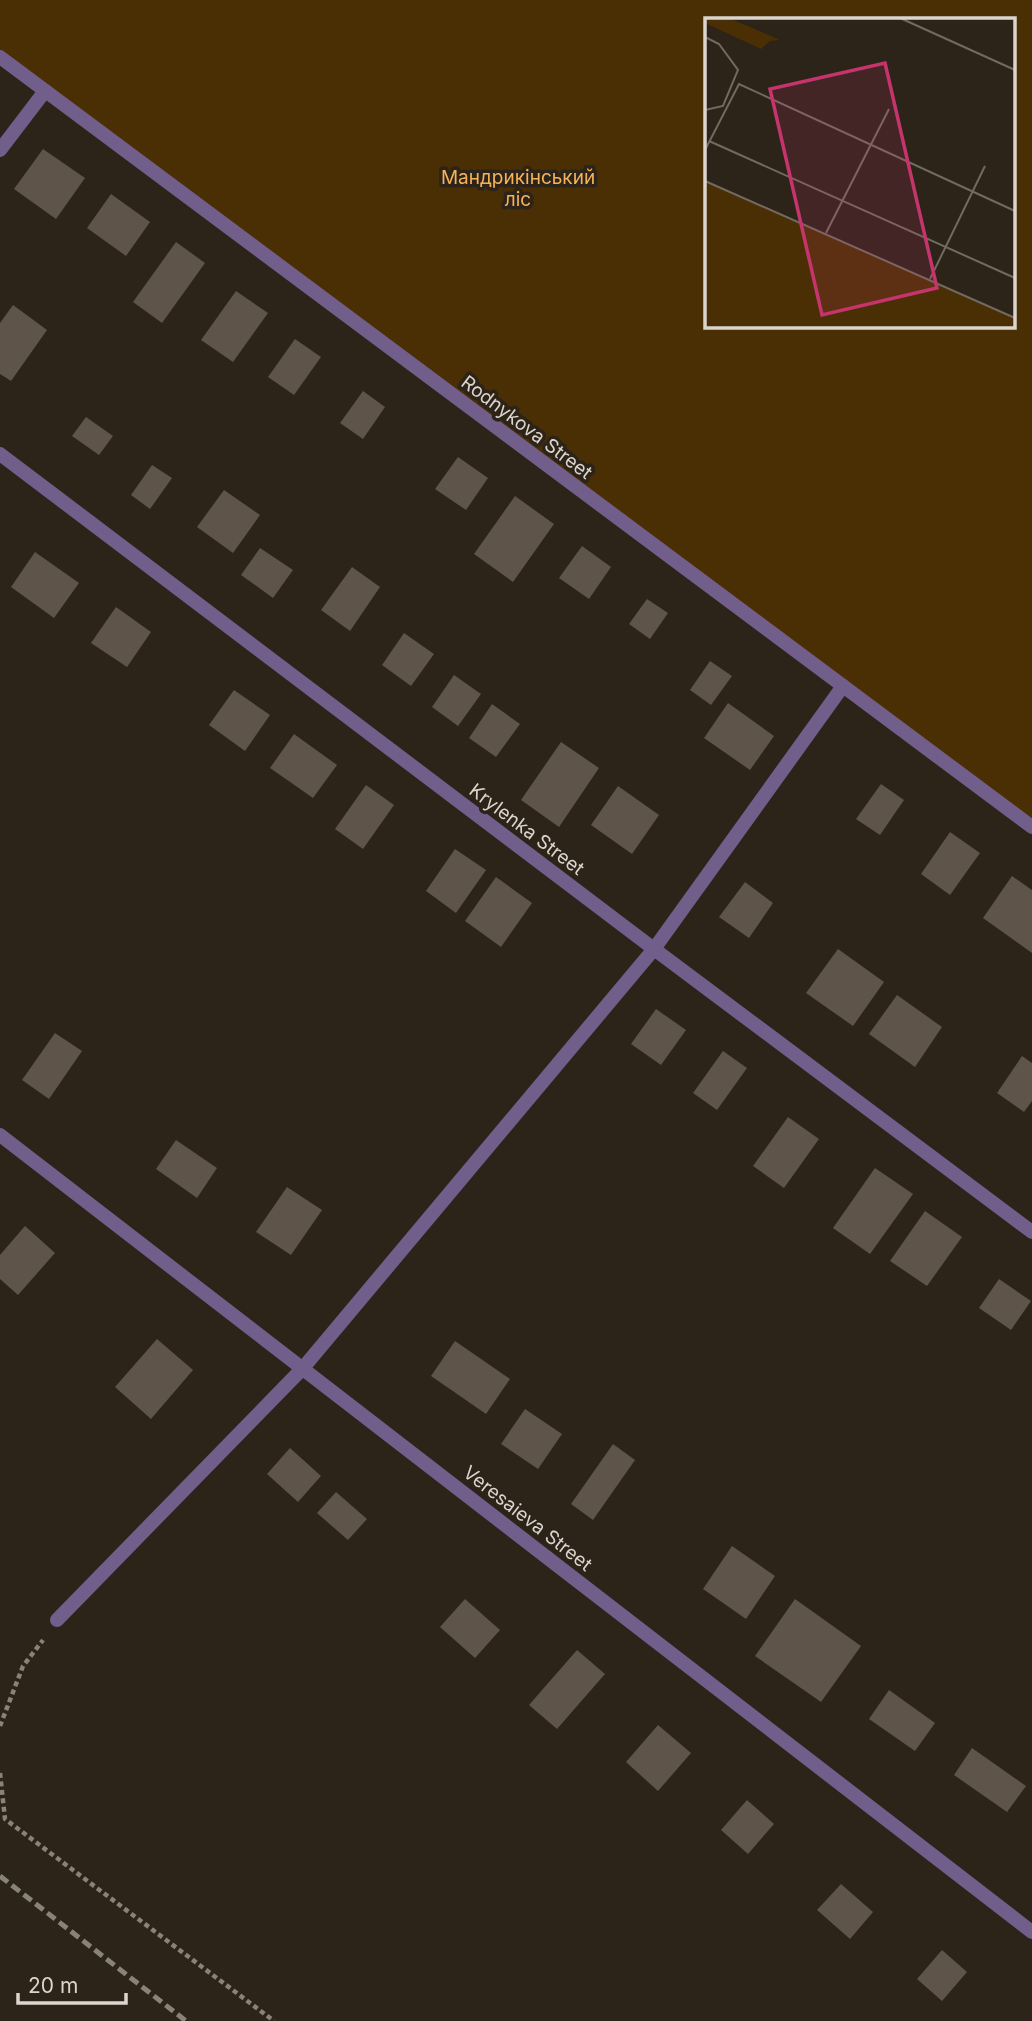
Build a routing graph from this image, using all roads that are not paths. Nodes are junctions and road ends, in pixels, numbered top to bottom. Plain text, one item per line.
1 (0, 57) edge
2 (45, 91) junction
3 (0, 150) edge
4 (0, 454) edge
5 (842, 686) junction
6 (1032, 827) edge
7 (654, 949) junction
8 (0, 1135) edge
9 (1032, 1232) edge
10 (303, 1368) junction
11 (57, 1620) road end
12 (1032, 1932) edge

1 - 2 street, Rodnykova Street
2 - 3 street
2 - 5 street, Rodnykova Street
4 - 7 street, Krylenka Street
5 - 6 street, Rodnykova Street
5 - 7 street
7 - 9 street, Krylenka Street
7 - 10 street
8 - 10 street, Veresaieva Street
10 - 11 street
10 - 12 street, Veresaieva Street

